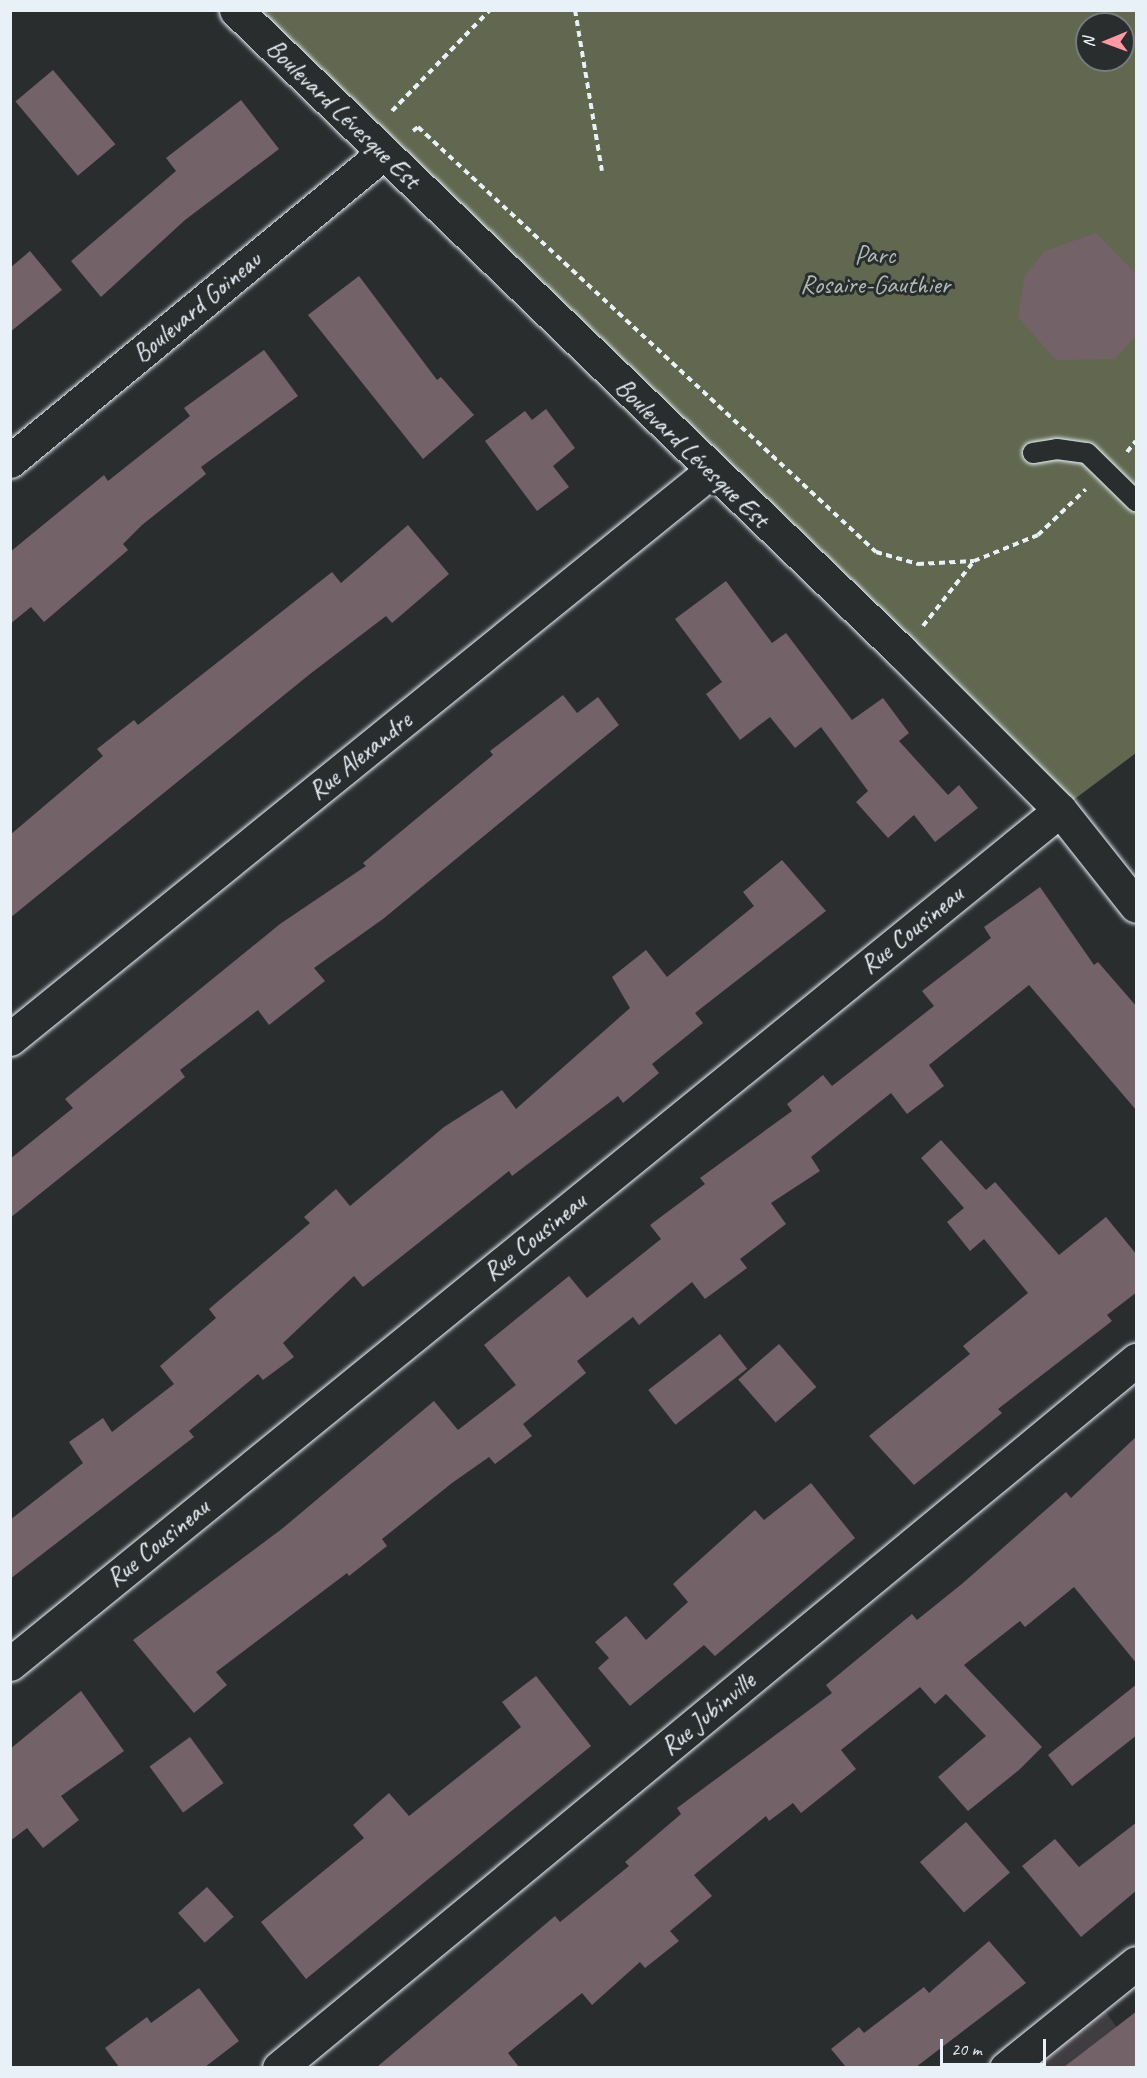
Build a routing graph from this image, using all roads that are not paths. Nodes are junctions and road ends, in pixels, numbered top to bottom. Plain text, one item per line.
1 (237, 10) edge
2 (375, 145) junction
3 (1033, 453) dead end
4 (10, 461) edge
5 (710, 472) junction
6 (1137, 501) edge
7 (1060, 810) junction
8 (1137, 906) edge
9 (10, 1039) edge
10 (1137, 1360) edge
11 (10, 1664) edge
12 (1137, 1963) edge
13 (279, 2067) edge
14 (1006, 2067) edge

1 - 2 street, Boulevard Lévesque Est
2 - 4 street, Boulevard Goineau
2 - 5 street, Boulevard Lévesque Est
3 - 6 lane
5 - 7 street, Boulevard Lévesque Est
5 - 9 street, Rue Alexandre
7 - 8 street, Boulevard Lévesque Est
7 - 11 street, Rue Cousineau
10 - 13 street, Rue Jubinville
12 - 14 street

